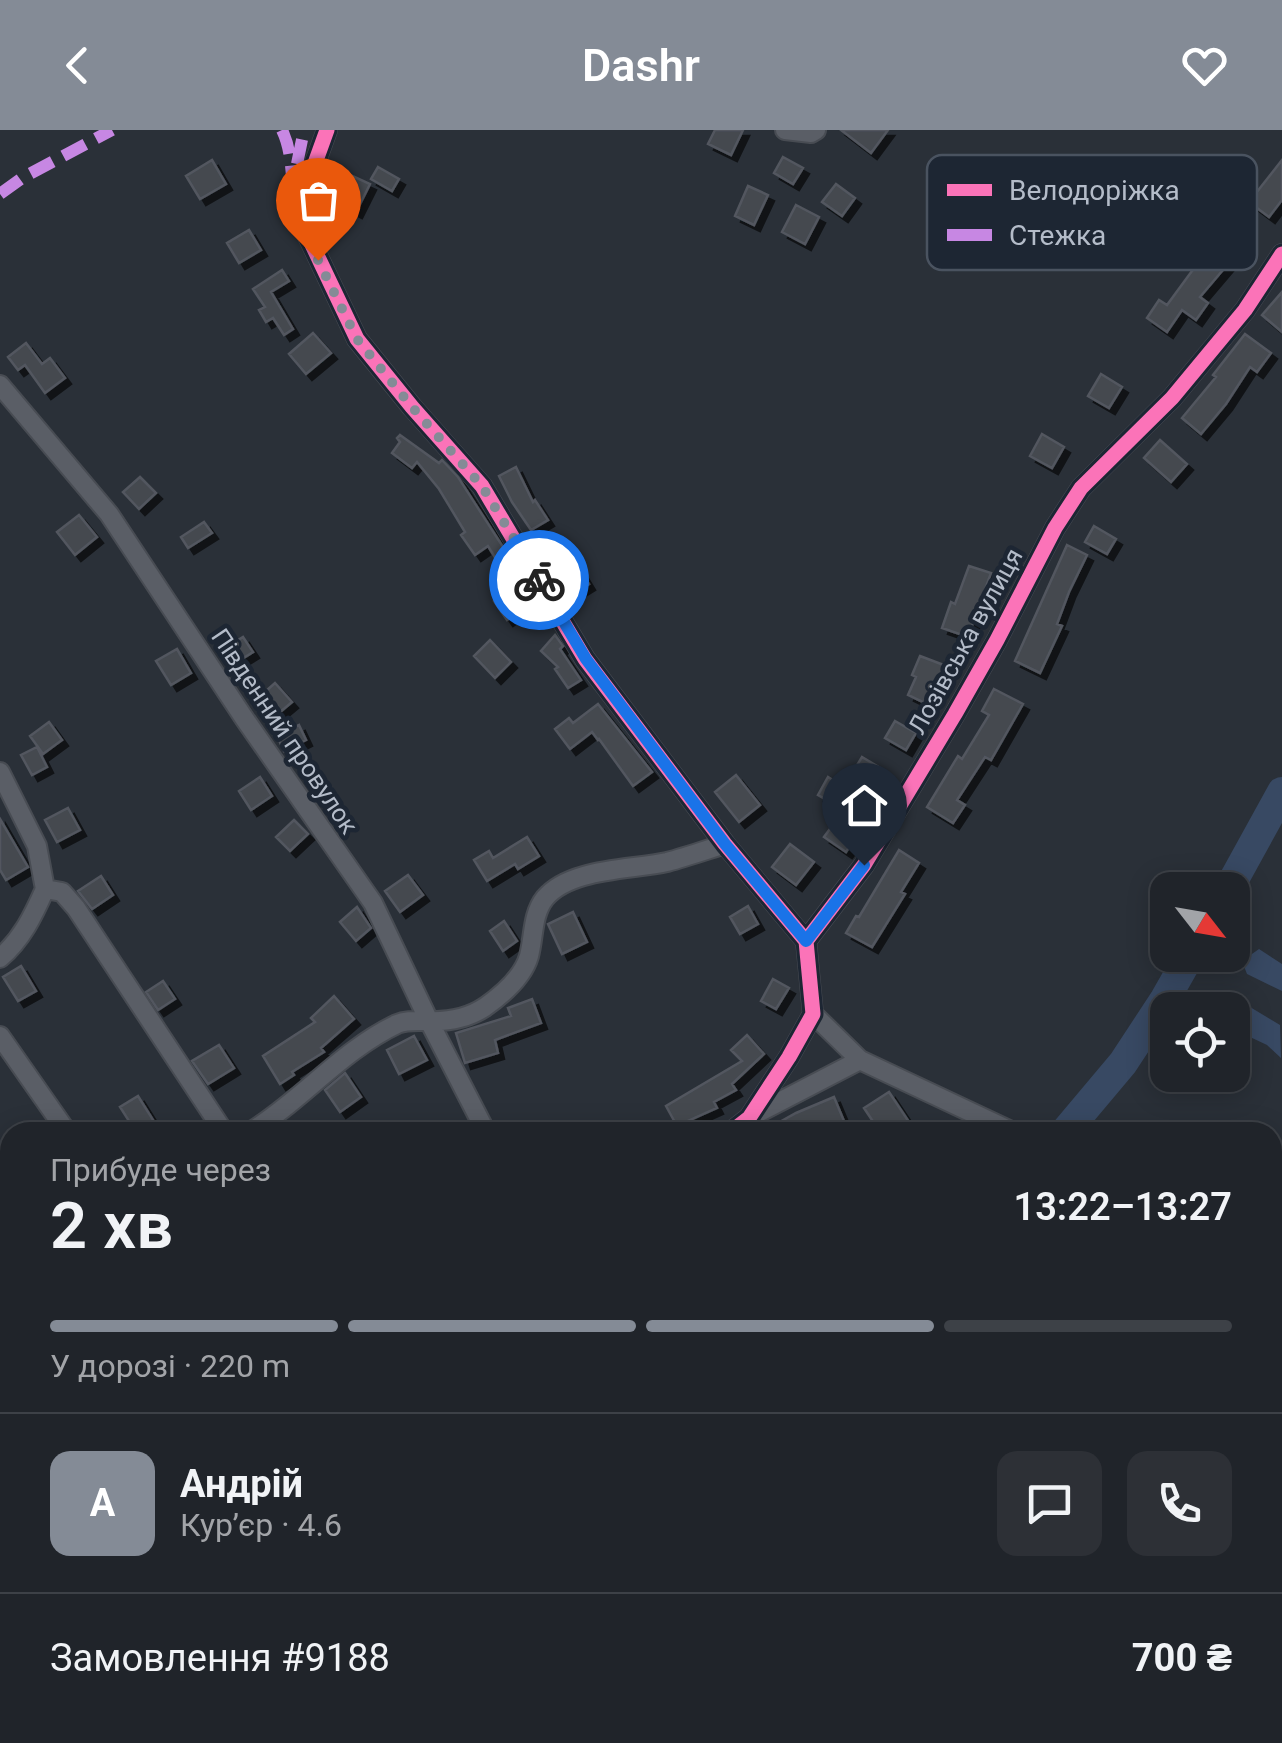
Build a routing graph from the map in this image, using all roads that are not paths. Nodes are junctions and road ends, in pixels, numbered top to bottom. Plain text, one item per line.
1 (327, 130) edge
2 (785, 130) edge
3 (816, 130) edge
4 (1282, 254) edge
5 (0, 385) edge
6 (0, 772) edge
7 (725, 844) junction
8 (45, 889) junction
9 (806, 941) junction
10 (0, 958) edge
11 (813, 1014) junction
12 (429, 1021) junction
13 (0, 1036) edge
14 (860, 1060) junction
15 (749, 1118) junction
16 (59, 1122) edge
17 (217, 1122) edge
18 (266, 1122) edge
19 (481, 1122) edge
20 (744, 1122) edge
21 (992, 1122) edge

1 - 7 street
2 - 3 street
4 - 9 street, Лозівська вулиця
5 - 12 street, Південний провулок
6 - 8 street
7 - 9 street
7 - 12 street
8 - 10 street
8 - 17 street
9 - 11 street
11 - 14 street
11 - 15 street
12 - 18 street
12 - 19 street, Південний провулок
13 - 16 street
14 - 15 street
14 - 21 street
15 - 20 street

